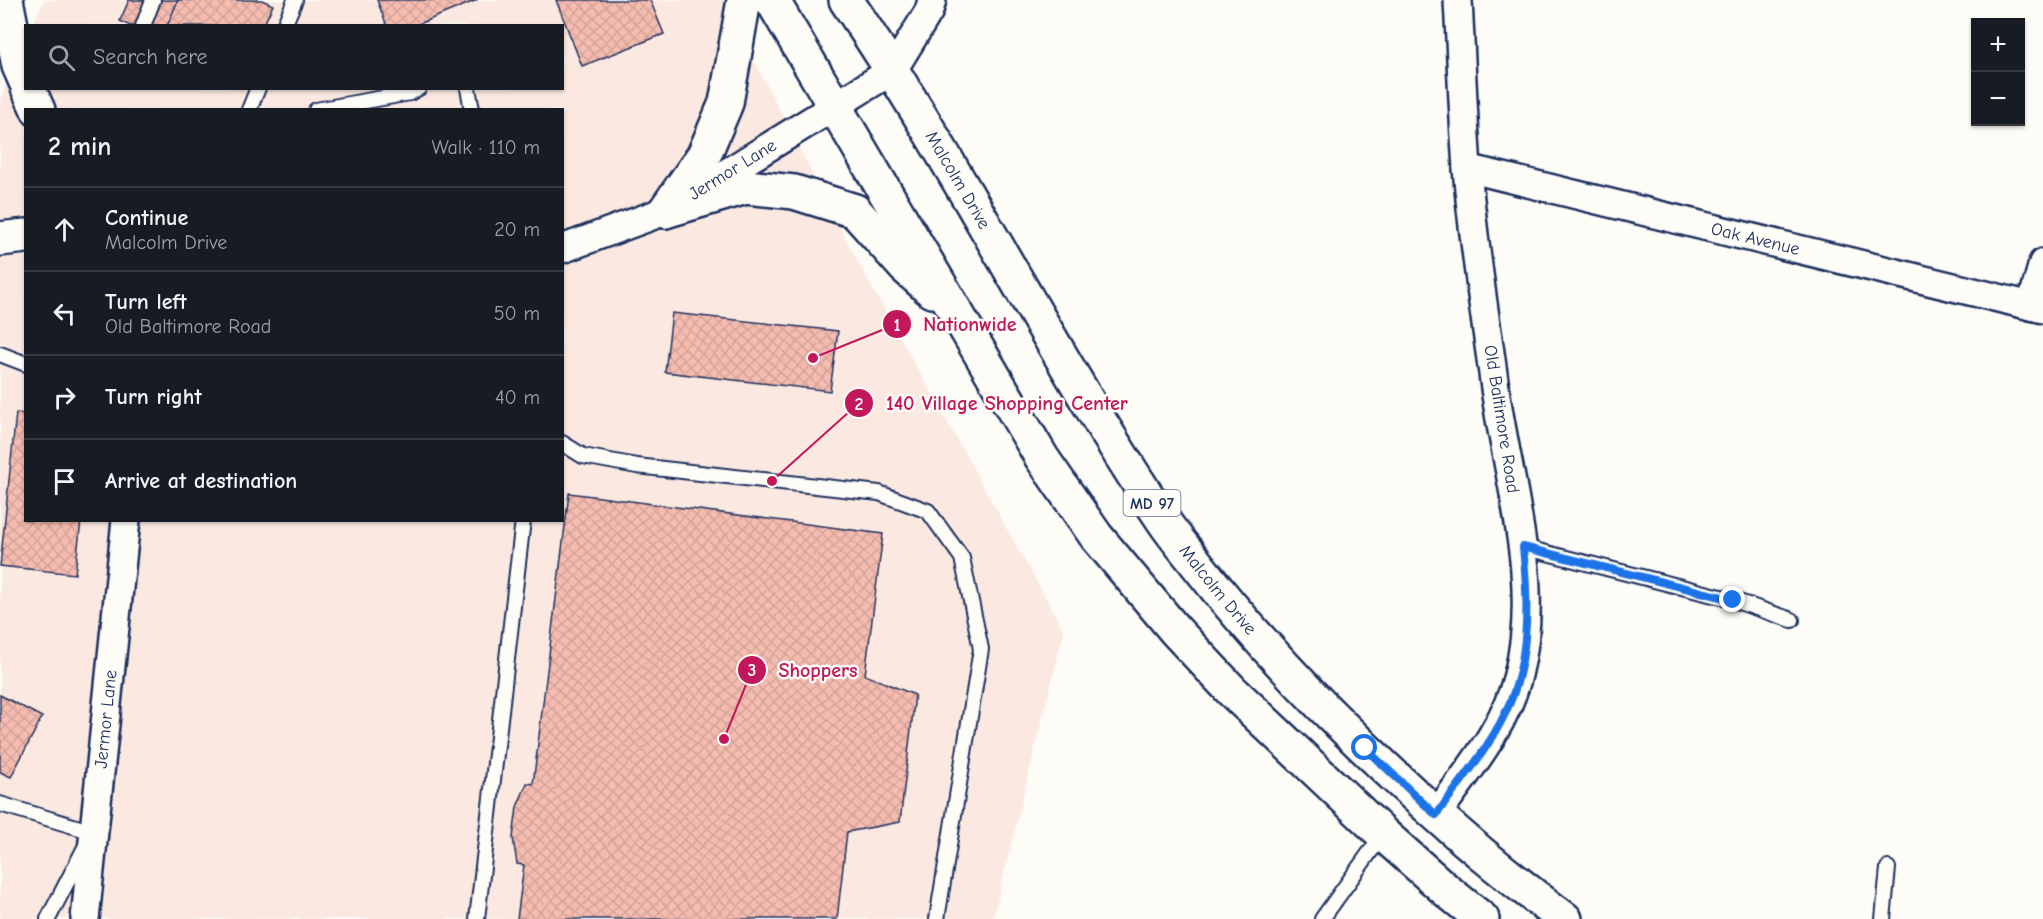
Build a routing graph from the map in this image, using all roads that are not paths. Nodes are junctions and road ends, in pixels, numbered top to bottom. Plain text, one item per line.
1 (6, 0) edge
2 (153, 0) edge
3 (295, 0) edge
4 (744, 0) edge
5 (772, 0) edge
6 (846, 0) edge
7 (932, 0) edge
8 (1458, 0) edge
9 (144, 24) edge
10 (285, 24) edge
11 (893, 70) junction
12 (24, 77) edge
13 (29, 90) edge
14 (257, 90) edge
15 (416, 90) edge
16 (468, 90) edge
17 (835, 106) junction
18 (37, 108) edge
19 (250, 108) edge
20 (327, 108) edge
21 (472, 108) edge
22 (1467, 168) junction
23 (665, 211) junction
24 (24, 236) edge
25 (0, 239) edge
26 (564, 248) edge
27 (2043, 263) edge
28 (2037, 308) edge
29 (957, 313) junction
30 (0, 354) edge
31 (24, 363) edge
32 (564, 444) edge
33 (126, 522) edge
34 (523, 522) edge
35 (1523, 547) junction
36 (1792, 620) dead end
37 (0, 804) edge
38 (1436, 815) junction
39 (93, 832) junction
40 (1383, 834) junction
41 (1888, 868) dead end
42 (48, 919) edge
43 (85, 919) edge
44 (477, 919) edge
45 (937, 919) edge
46 (1322, 919) edge
47 (1482, 919) edge
48 (1565, 919) edge
49 (1883, 919) edge

1 - 12 main road
2 - 9 lane
3 - 10 lane
4 - 23 main road
5 - 17 main road
6 - 11 main road, Malcolm Drive / MD 97
7 - 11 street
8 - 22 street, Old Baltimore Road
11 - 17 street, Jermor Lane
11 - 38 main road, Malcolm Drive / MD 97
13 - 18 main road
14 - 19 lane
15 - 20 lane
16 - 21 lane
17 - 23 street, Jermor Lane
17 - 29 main road
22 - 28 street, Oak Avenue
22 - 35 street, Old Baltimore Road
23 - 26 street, Jermor Lane
23 - 29 main road
24 - 25 main road
27 - 28 street
29 - 40 main road
30 - 31 lane
32 - 45 lane
33 - 39 street, Jermor Lane
34 - 44 lane
35 - 36 lane
35 - 38 street, Old Baltimore Road
37 - 39 lane
38 - 48 main road, Malcolm Drive / MD 97
39 - 42 lane
39 - 43 street, Jermor Lane
40 - 46 lane
40 - 47 main road
41 - 49 lane

